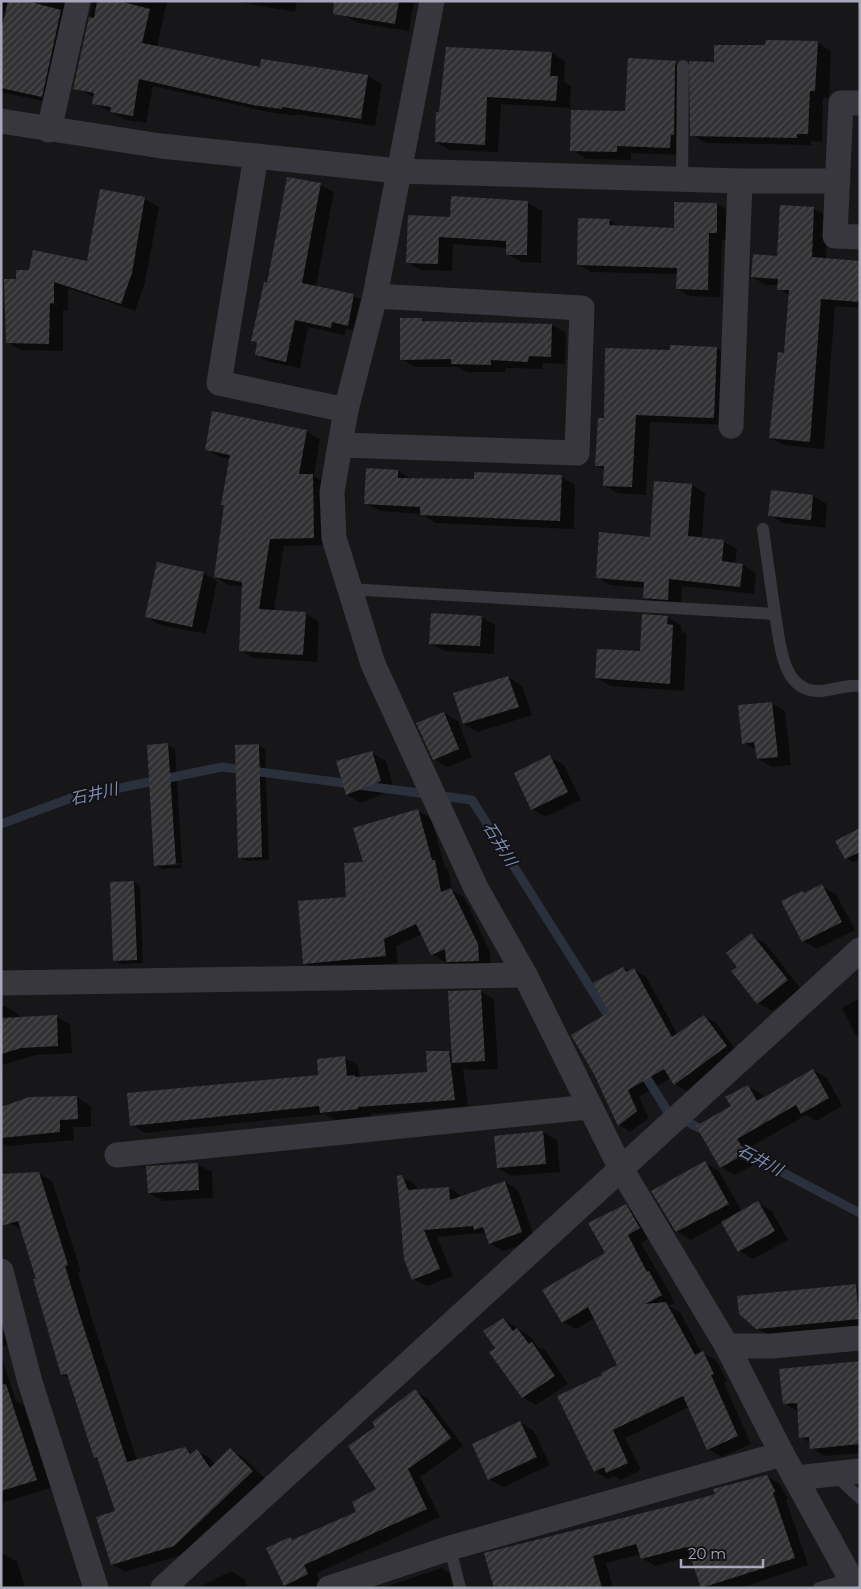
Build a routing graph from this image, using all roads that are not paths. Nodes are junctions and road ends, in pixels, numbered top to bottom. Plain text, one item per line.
1 (78, 1) edge
2 (432, 1) edge
3 (683, 66) dead end
4 (860, 103) edge
5 (1, 121) edge
6 (49, 130) junction
7 (256, 156) junction
8 (398, 172) junction
9 (682, 179) junction
10 (740, 181) junction
11 (838, 182) junction
12 (860, 237) edge
13 (375, 296) junction
14 (346, 410) junction
15 (731, 426) dead end
16 (341, 445) junction
17 (763, 529) dead end
18 (348, 589) junction
19 (775, 614) junction
20 (860, 686) edge
21 (860, 950) edge
22 (525, 975) junction
23 (1, 983) edge
24 (589, 1107) junction
25 (116, 1155) dead end
26 (620, 1168) junction
27 (1, 1271) edge
28 (860, 1338) edge
29 (728, 1346) junction
30 (782, 1454) junction
31 (860, 1471) edge
32 (833, 1474) junction
33 (796, 1478) junction
34 (860, 1498) edge
35 (450, 1548) junction
36 (854, 1583) edge
37 (96, 1588) edge
38 (163, 1588) edge
39 (329, 1588) edge
40 (460, 1588) edge
41 (819, 1588) edge

1 - 6 street
2 - 8 street
3 - 9 lane
4 - 11 street
5 - 6 street
6 - 7 street
7 - 8 street
7 - 14 street
8 - 9 street
8 - 13 street
9 - 10 street
10 - 11 street
10 - 15 street
11 - 12 street
13 - 14 street
13 - 16 street
14 - 16 street
16 - 18 street
17 - 19 lane
18 - 19 lane
18 - 22 street
19 - 20 lane
21 - 26 street
22 - 23 street
22 - 24 street
24 - 25 street
24 - 26 street
26 - 29 street
26 - 38 street
27 - 37 street
28 - 29 street
29 - 30 street
30 - 33 street
30 - 35 street
31 - 32 street
32 - 33 street
32 - 34 lane
33 - 36 street
35 - 39 street
35 - 40 lane
36 - 41 lane

